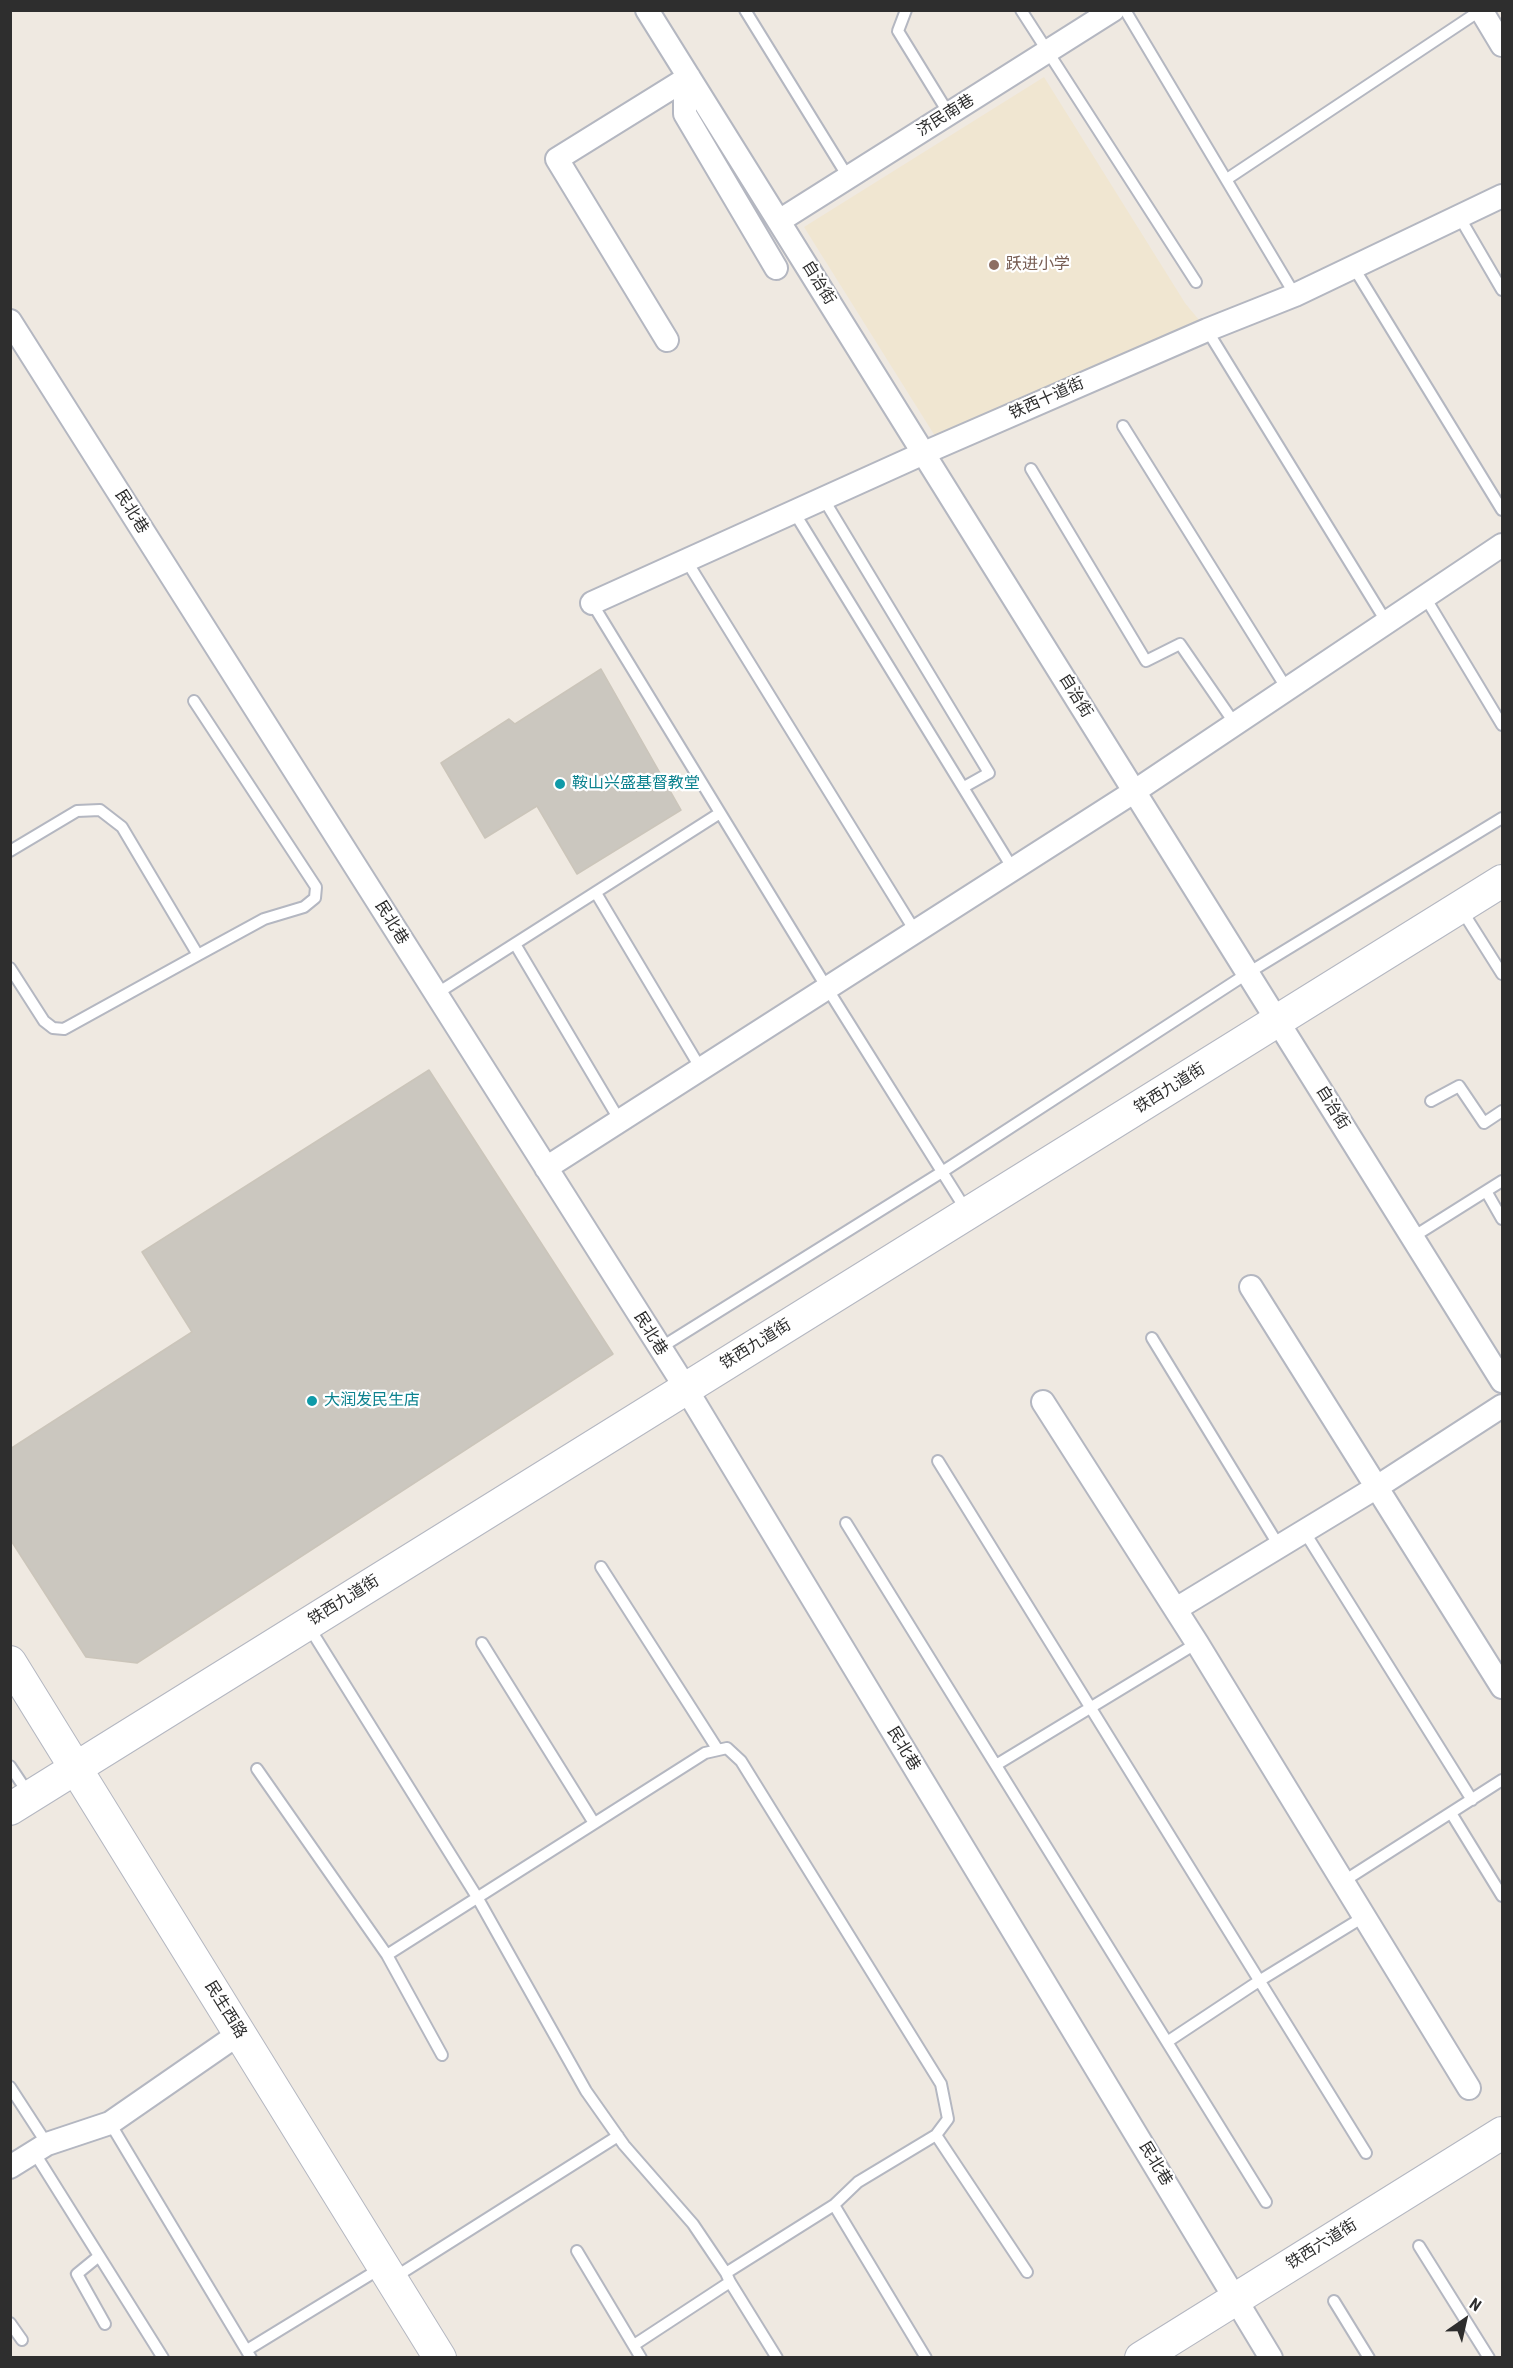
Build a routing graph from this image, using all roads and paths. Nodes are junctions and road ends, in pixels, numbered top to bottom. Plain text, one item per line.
1 (647, 10) edge
2 (745, 10) edge
3 (906, 10) edge
4 (1021, 10) edge
5 (1113, 10) edge
6 (1125, 10) edge
7 (1481, 10) edge
8 (1503, 45) edge
9 (1047, 52) junction
10 (687, 78) junction
11 (949, 114) junction
12 (848, 177) junction
13 (1227, 179) junction
14 (1503, 196) edge
15 (1460, 218) junction
16 (778, 221) junction
17 (776, 268) dead end
18 (1354, 268) junction
19 (1196, 282) dead end
20 (1503, 290) edge
21 (1295, 295) junction
22 (10, 321) edge
23 (1207, 330) junction
24 (667, 340) dead end
25 (1123, 426) dead end
26 (924, 453) junction
27 (1031, 469) dead end
28 (824, 498) junction
29 (1503, 510) edge
30 (794, 512) junction
31 (1503, 545) edge
32 (686, 560) junction
33 (1425, 597) junction
34 (592, 603) joint
35 (1387, 623) junction
36 (1287, 689) junction
37 (194, 701) dead end
38 (1235, 724) junction
39 (1503, 725) edge
40 (963, 788) junction
41 (1135, 791) junction
42 (720, 813) junction
43 (1503, 818) edge
44 (10, 851) edge
45 (1013, 869) junction
46 (1503, 881) edge
47 (596, 893) junction
48 (1460, 908) junction
49 (915, 932) junction
50 (515, 944) junction
51 (198, 955) junction
52 (10, 968) edge
53 (1248, 973) junction
54 (1503, 974) edge
55 (827, 988) junction
56 (436, 994) junction
57 (1278, 1022) junction
58 (701, 1069) junction
59 (1431, 1101) dead end
60 (1503, 1111) edge
61 (620, 1121) junction
62 (546, 1168) junction
63 (942, 1172) junction
64 (1503, 1181) edge
65 (1486, 1191) junction
66 (968, 1214) junction
67 (1503, 1219) edge
68 (1413, 1237) junction
69 (1251, 1287) dead end
70 (1152, 1338) dead end
71 (660, 1348) junction
72 (1503, 1381) edge
73 (686, 1389) junction
74 (1043, 1402) dead end
75 (1503, 1406) edge
76 (938, 1461) dead end
77 (1377, 1487) junction
78 (846, 1523) dead end
79 (1304, 1531) junction
80 (1279, 1546) junction
81 (601, 1567) dead end
82 (1176, 1609) junction
83 (307, 1624) junction
84 (482, 1642) dead end
85 (1197, 1644) junction
86 (10, 1662) edge
87 (1503, 1688) edge
88 (1090, 1708) junction
89 (718, 1750) junction
90 (996, 1765) junction
91 (10, 1766) edge
92 (76, 1767) junction
93 (257, 1769) dead end
94 (1503, 1780) edge
95 (1472, 1800) junction
96 (21, 1803) edge
97 (1451, 1813) junction
98 (594, 1823) junction
99 (1344, 1881) junction
100 (1503, 1896) edge
101 (477, 1897) junction
102 (1365, 1916) junction
103 (387, 1955) junction
104 (1259, 1981) junction
105 (240, 2033) junction
106 (1167, 2042) junction
107 (442, 2055) dead end
108 (10, 2087) edge
109 (1469, 2088) dead end
110 (110, 2123) junction
111 (1503, 2133) edge
112 (936, 2135) junction
113 (618, 2136) junction
114 (40, 2148) junction
115 (1366, 2153) dead end
116 (10, 2167) edge
117 (1266, 2202) dead end
118 (834, 2205) junction
119 (1419, 2246) dead end
120 (577, 2251) dead end
121 (99, 2256) junction
122 (388, 2272) junction
123 (1027, 2272) dead end
124 (728, 2278) junction
125 (1236, 2298) junction
126 (1334, 2301) dead end
127 (10, 2323) edge
128 (105, 2324) dead end
129 (22, 2340) dead end
130 (634, 2345) junction
131 (249, 2354) edge
132 (163, 2358) edge
133 (440, 2358) edge
134 (641, 2358) edge
135 (777, 2358) edge
136 (926, 2358) edge
137 (1141, 2358) edge
138 (1271, 2358) edge
139 (1369, 2358) edge
140 (1489, 2358) edge

1 - 10 street, 自治街
2 - 12 lane
3 - 11 lane
4 - 9 lane
5 - 9 street, 济民南巷
6 - 13 lane
7 - 8 street
7 - 13 lane
9 - 11 street, 济民南巷
9 - 19 lane
10 - 16 street, 自治街
10 - 17 street
10 - 24 street
11 - 12 street, 济民南巷
12 - 16 street, 济民南巷
13 - 21 lane
14 - 15 street, 铁西十道街
15 - 18 street, 铁西十道街
15 - 20 lane
16 - 26 street, 自治街
18 - 21 street, 铁西十道街
18 - 29 lane
21 - 23 street, 铁西十道街
22 - 56 street, 民北巷
23 - 26 street, 铁西十道街
23 - 35 lane
25 - 36 lane
26 - 28 street, 铁西十道街
26 - 41 street, 自治街
27 - 38 lane
28 - 30 street, 铁西十道街
28 - 40 lane
30 - 32 street, 铁西十道街
30 - 40 lane
31 - 33 street
32 - 34 street, 铁西十道街
32 - 49 lane
33 - 35 street
33 - 39 lane
34 - 42 lane
35 - 36 street
36 - 38 street
37 - 51 lane
38 - 41 street
40 - 45 lane
41 - 45 street
41 - 53 street, 自治街
42 - 47 lane
42 - 55 lane
43 - 53 lane
44 - 51 lane
45 - 49 street
46 - 48 main road, 铁西九道街
47 - 50 lane
47 - 58 lane
48 - 54 lane
48 - 57 main road, 铁西九道街
49 - 55 street
50 - 56 lane
50 - 61 lane
51 - 52 lane
53 - 57 street, 自治街
53 - 63 lane
55 - 58 street
55 - 63 lane
56 - 62 street, 民北巷
57 - 66 main road, 铁西九道街
57 - 68 street, 自治街
58 - 61 street
59 - 60 lane
61 - 62 street
62 - 71 street, 民北巷
63 - 66 lane
63 - 71 lane
64 - 65 lane
65 - 67 lane
65 - 68 lane
66 - 73 main road, 铁西九道街
68 - 72 street, 自治街
69 - 77 street
70 - 80 lane
71 - 73 street, 民北巷
73 - 83 main road, 铁西九道街
73 - 125 street, 民北巷
74 - 82 street
75 - 77 street
76 - 88 lane
77 - 79 street
77 - 87 street
78 - 90 lane
79 - 80 street
79 - 95 lane
80 - 82 street
81 - 89 lane
82 - 85 street
83 - 92 main road, 铁西九道街
83 - 101 lane
84 - 98 lane
85 - 88 lane
85 - 99 street
86 - 92 main road, 民生西路
88 - 90 lane
88 - 104 lane
89 - 98 lane
89 - 112 lane
90 - 106 lane
91 - 96 lane
92 - 96 main road, 铁西九道街
92 - 105 main road, 民生西路
93 - 103 lane
94 - 95 lane
95 - 97 lane
97 - 99 lane
97 - 100 lane
98 - 101 lane
99 - 102 street
101 - 103 lane
101 - 113 lane
102 - 104 lane
102 - 109 street
103 - 107 lane
104 - 106 lane
104 - 115 lane
105 - 110 street
105 - 122 main road, 民生西路
106 - 117 lane
108 - 114 lane
110 - 114 street
110 - 131 lane
111 - 125 main road, 铁西六道街
112 - 118 lane
112 - 123 lane
113 - 122 lane
113 - 124 lane
114 - 116 street
114 - 121 lane
118 - 124 lane
118 - 136 lane
119 - 140 lane
120 - 130 lane
121 - 128 lane
121 - 132 lane
122 - 131 lane
122 - 133 main road, 民生西路
124 - 130 lane
124 - 135 lane
125 - 137 main road, 铁西六道街
125 - 138 street, 民北巷
126 - 139 lane
127 - 129 lane
130 - 134 lane

